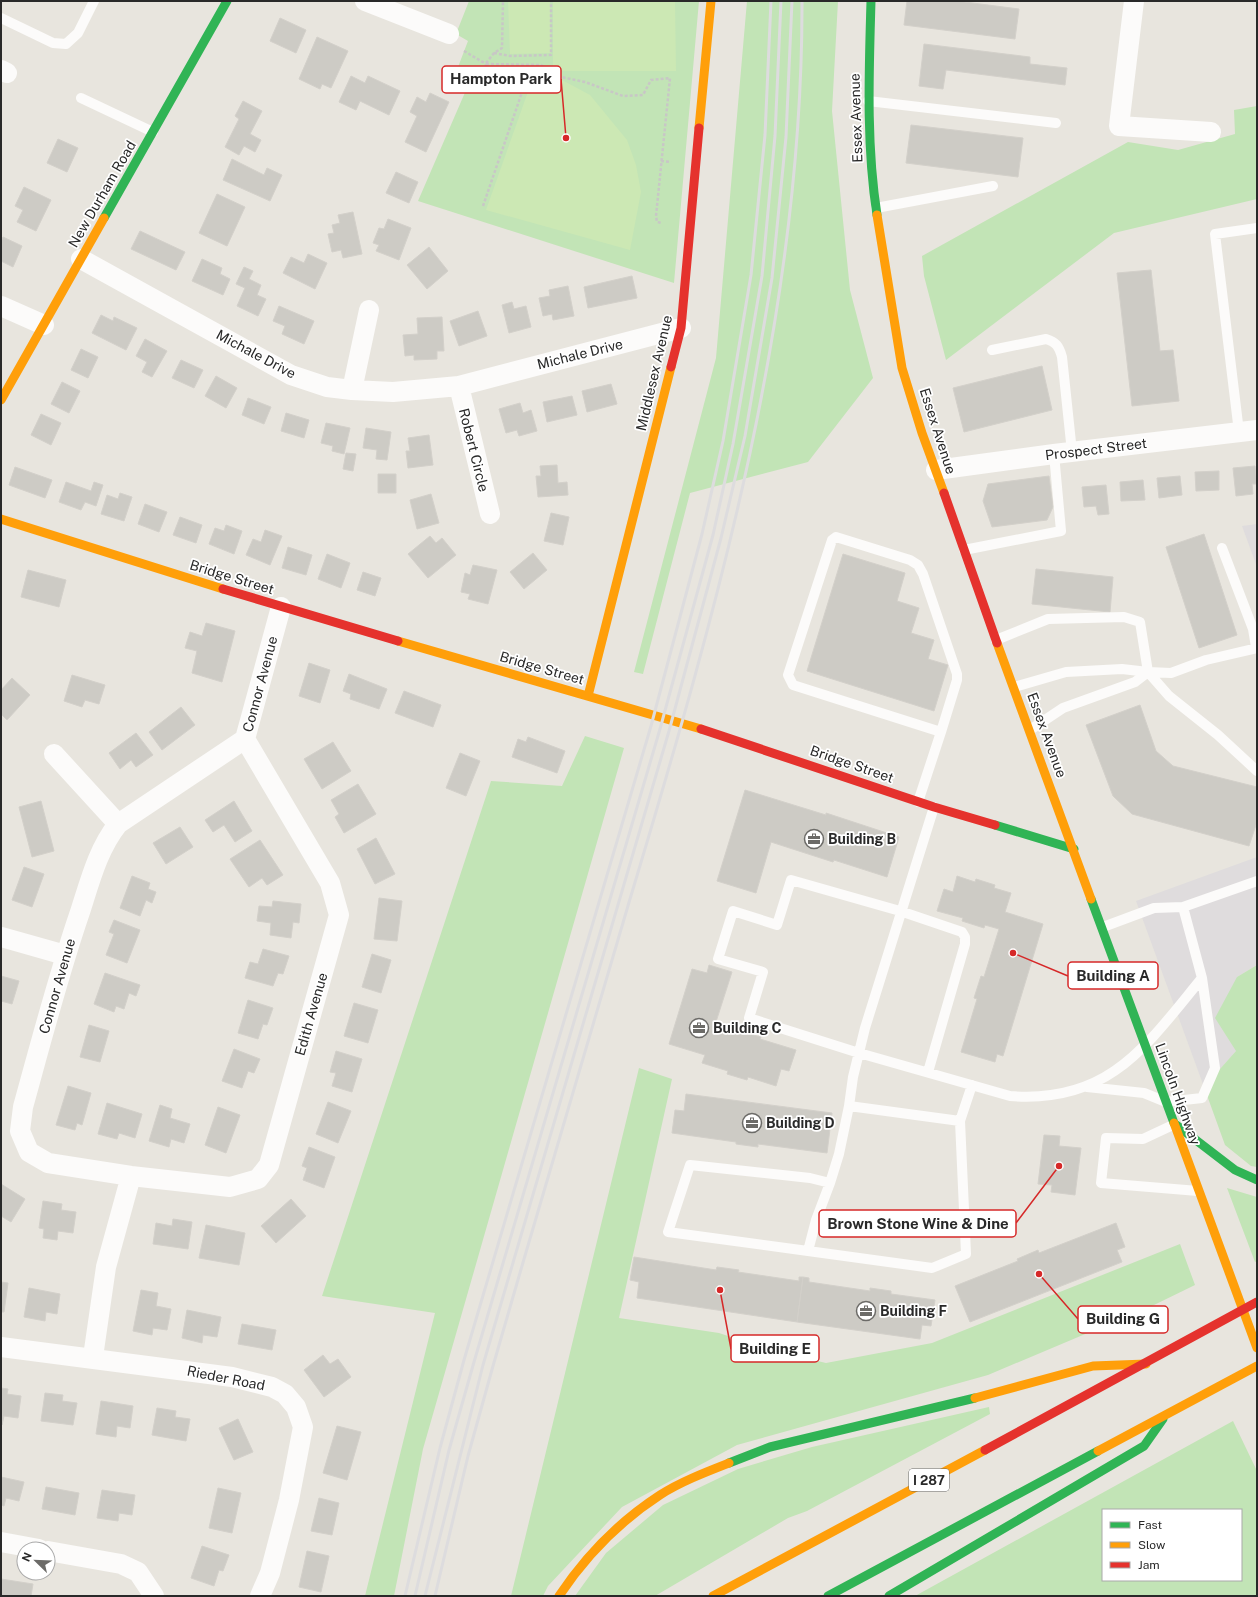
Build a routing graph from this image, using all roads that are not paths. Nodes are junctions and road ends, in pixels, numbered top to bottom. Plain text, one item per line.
1 (94, 1) edge
2 (227, 1) edge
3 (365, 1) edge
4 (711, 1) edge
5 (871, 1) edge
6 (1134, 1) edge
7 (1, 18) edge
8 (449, 34) dead end
9 (82, 98) dead end
10 (868, 101) junction
11 (1056, 123) dead end
12 (153, 132) junction
13 (1211, 132) dead end
14 (993, 186) dead end
15 (876, 208) junction
16 (1257, 228) edge
17 (81, 259) junction
18 (1, 306) edge
19 (370, 310) dead end
20 (44, 325) junction
21 (681, 328) junction
22 (992, 350) dead end
23 (459, 386) junction
24 (352, 390) junction
25 (1, 400) edge
26 (1248, 431) edge
27 (1063, 453) junction
28 (936, 470) junction
29 (490, 514) dead end
30 (1, 519) edge
31 (1222, 548) dead end
32 (964, 550) junction
33 (281, 607) junction
34 (996, 640) junction
35 (1256, 648) edge
36 (1148, 672) junction
37 (1014, 687) junction
38 (588, 696) junction
39 (1030, 730) junction
40 (941, 732) junction
41 (245, 739) junction
42 (54, 754) dead end
43 (1257, 771) edge
44 (918, 802) junction
45 (934, 807) junction
46 (118, 824) junction
47 (1074, 849) junction
48 (1257, 881) edge
49 (1183, 906) junction
50 (900, 911) junction
51 (1103, 927) junction
52 (1, 937) edge
53 (65, 955) junction
54 (1202, 978) junction
55 (1146, 1046) junction
56 (859, 1052) junction
57 (928, 1072) junction
58 (972, 1084) junction
59 (1087, 1087) junction
60 (1166, 1102) junction
61 (849, 1106) junction
62 (960, 1121) junction
63 (1175, 1124) junction
64 (131, 1176) junction
65 (1257, 1180) edge
66 (830, 1183) junction
67 (1198, 1191) junction
68 (808, 1250) junction
69 (1257, 1302) edge
70 (1, 1346) edge
71 (1257, 1348) edge
72 (93, 1357) junction
73 (1146, 1364) junction
74 (1257, 1366) edge
75 (1166, 1414) junction
76 (1, 1542) edge
77 (16, 1545) edge
78 (56, 1552) edge
79 (154, 1596) edge
80 (260, 1596) edge
81 (559, 1596) edge
82 (713, 1596) edge
83 (828, 1596) edge
84 (889, 1596) edge

1 - 7 lane
2 - 12 main road, New Durham Road
3 - 8 street
4 - 21 main road, Middlesex Avenue
5 - 10 main road, Essex Avenue
6 - 13 street
9 - 12 lane
10 - 11 lane
10 - 15 main road, Essex Avenue
12 - 17 main road, New Durham Road
14 - 15 lane
15 - 28 main road, Essex Avenue
16 - 26 lane
17 - 20 main road, New Durham Road
17 - 24 street, Michale Drive
18 - 20 street
19 - 24 street
20 - 25 main road, New Durham Road
21 - 23 street, Michale Drive
21 - 38 main road, Middlesex Avenue
22 - 27 lane
23 - 24 street, Michale Drive
23 - 29 street, Robert Circle
26 - 27 street, Prospect Street
27 - 28 street, Prospect Street
27 - 32 lane
28 - 32 main road, Essex Avenue
30 - 33 main road, Bridge Street
31 - 35 lane
32 - 34 main road, Essex Avenue
33 - 38 main road, Bridge Street
33 - 41 street, Connor Avenue
34 - 36 lane
34 - 37 main road, Essex Avenue
35 - 36 lane
36 - 37 lane
36 - 39 lane
36 - 43 lane
37 - 39 main road, Essex Avenue
38 - 44 main road, Bridge Street
39 - 47 main road, Essex Avenue
40 - 40 lane
40 - 44 lane
41 - 46 street, Connor Avenue
41 - 64 street, Edith Avenue
42 - 46 street
44 - 45 main road, Bridge Street
45 - 47 main road, Bridge Street
45 - 50 lane
46 - 53 street, Connor Avenue
47 - 51 main road, Lincoln Highway
48 - 49 lane
49 - 51 lane
49 - 54 lane
50 - 56 lane
50 - 56 lane
50 - 57 lane
51 - 55 main road, Lincoln Highway
52 - 53 street
53 - 64 street, Connor Avenue
54 - 55 lane
54 - 60 lane
55 - 59 lane
55 - 60 main road, Lincoln Highway
56 - 57 lane
56 - 61 lane
57 - 58 lane
58 - 59 lane
58 - 62 lane
59 - 60 lane
60 - 63 main road, Lincoln Highway
61 - 62 lane
61 - 66 lane
62 - 68 lane
63 - 65 main road
63 - 67 main road, Lincoln Highway
63 - 67 lane
64 - 72 street
66 - 68 lane
66 - 68 lane
67 - 71 main road, Lincoln Highway
69 - 73 main road, I 287
70 - 72 street, Rieder Road
72 - 80 street, Rieder Road
73 - 81 main road
73 - 82 main road, I 287
74 - 75 main road
75 - 83 main road
75 - 84 main road
76 - 77 street
78 - 79 street

